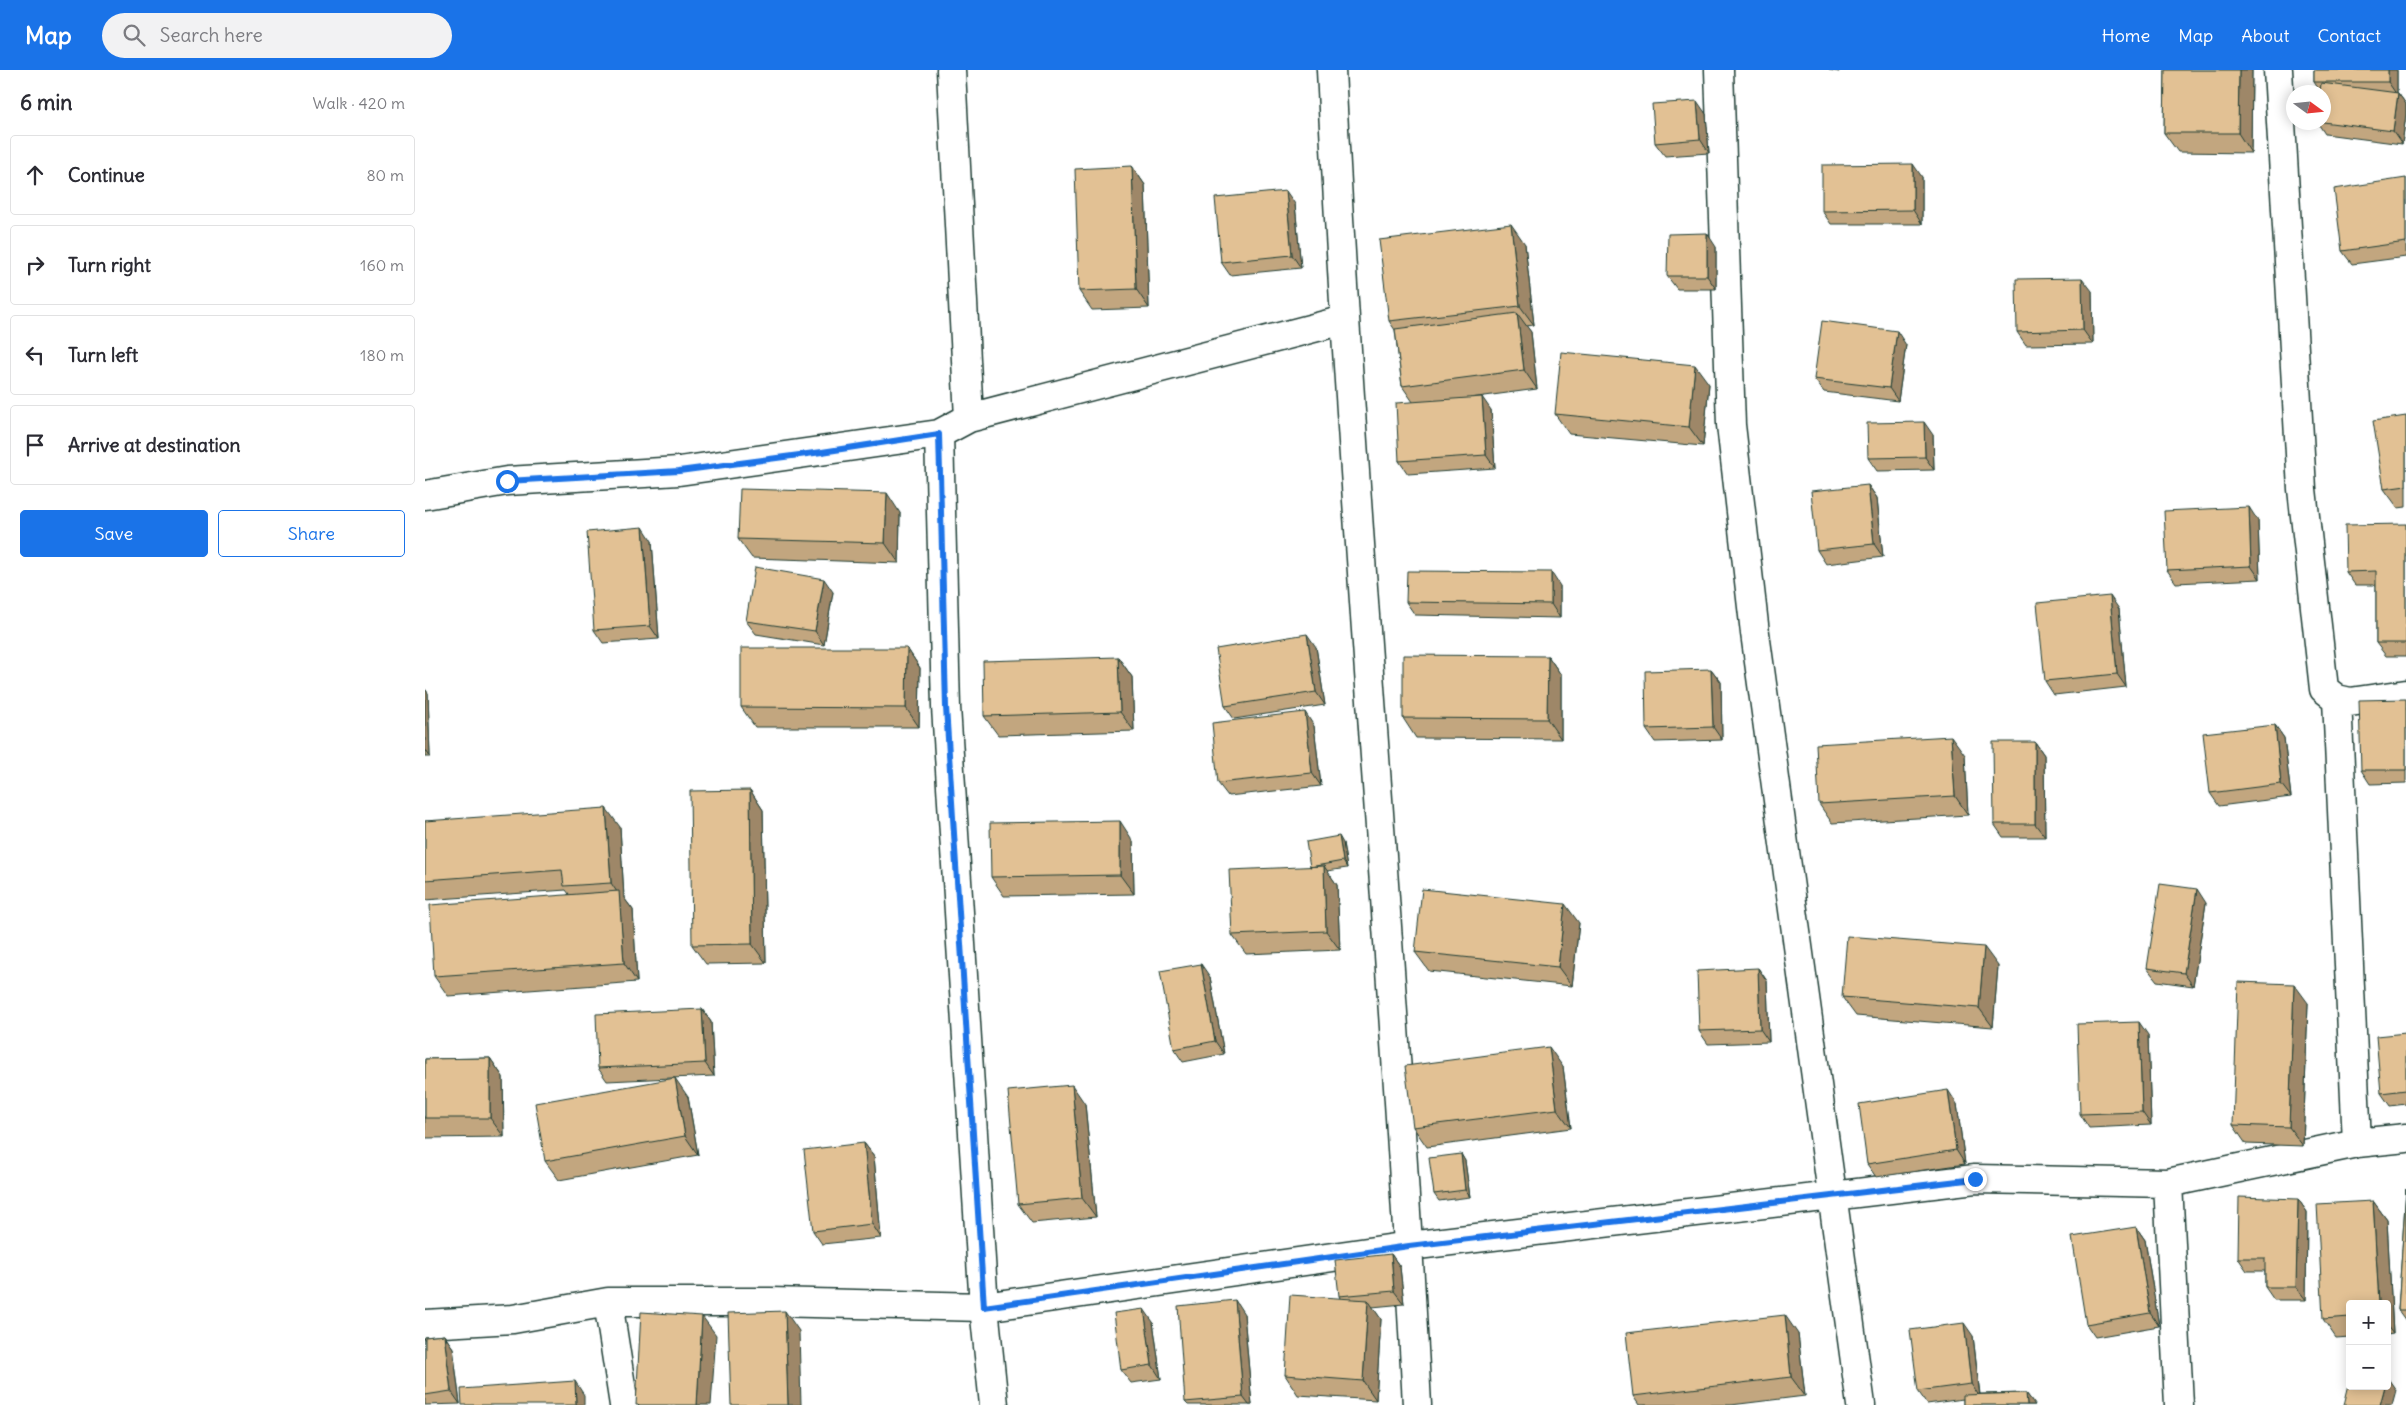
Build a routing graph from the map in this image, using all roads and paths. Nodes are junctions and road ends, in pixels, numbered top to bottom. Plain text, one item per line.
1 (951, 70) edge
2 (1331, 70) edge
3 (1719, 70) edge
4 (2279, 70) edge
5 (1344, 320) junction
6 (969, 418) junction
7 (939, 434) junction
8 (425, 495) edge
9 (2406, 694) edge
10 (2337, 699) junction
11 (2406, 1138) edge
12 (2357, 1143) junction
13 (2168, 1183) junction
14 (1833, 1196) junction
15 (1409, 1246) junction
16 (608, 1302) junction
17 (984, 1307) junction
18 (425, 1324) edge
19 (623, 1405) edge
20 (994, 1405) edge
21 (1417, 1405) edge
22 (1861, 1405) edge
23 (2179, 1405) edge

1 - 6 street
2 - 5 street
3 - 14 street
4 - 10 street
5 - 6 street
5 - 15 street
6 - 7 street
7 - 8 street
7 - 17 street
9 - 10 street
10 - 12 street
11 - 12 street
12 - 13 street
13 - 14 street
13 - 23 street
14 - 15 street
14 - 22 street
15 - 17 street
15 - 21 street
16 - 17 street
16 - 18 street
16 - 19 street
17 - 20 street

